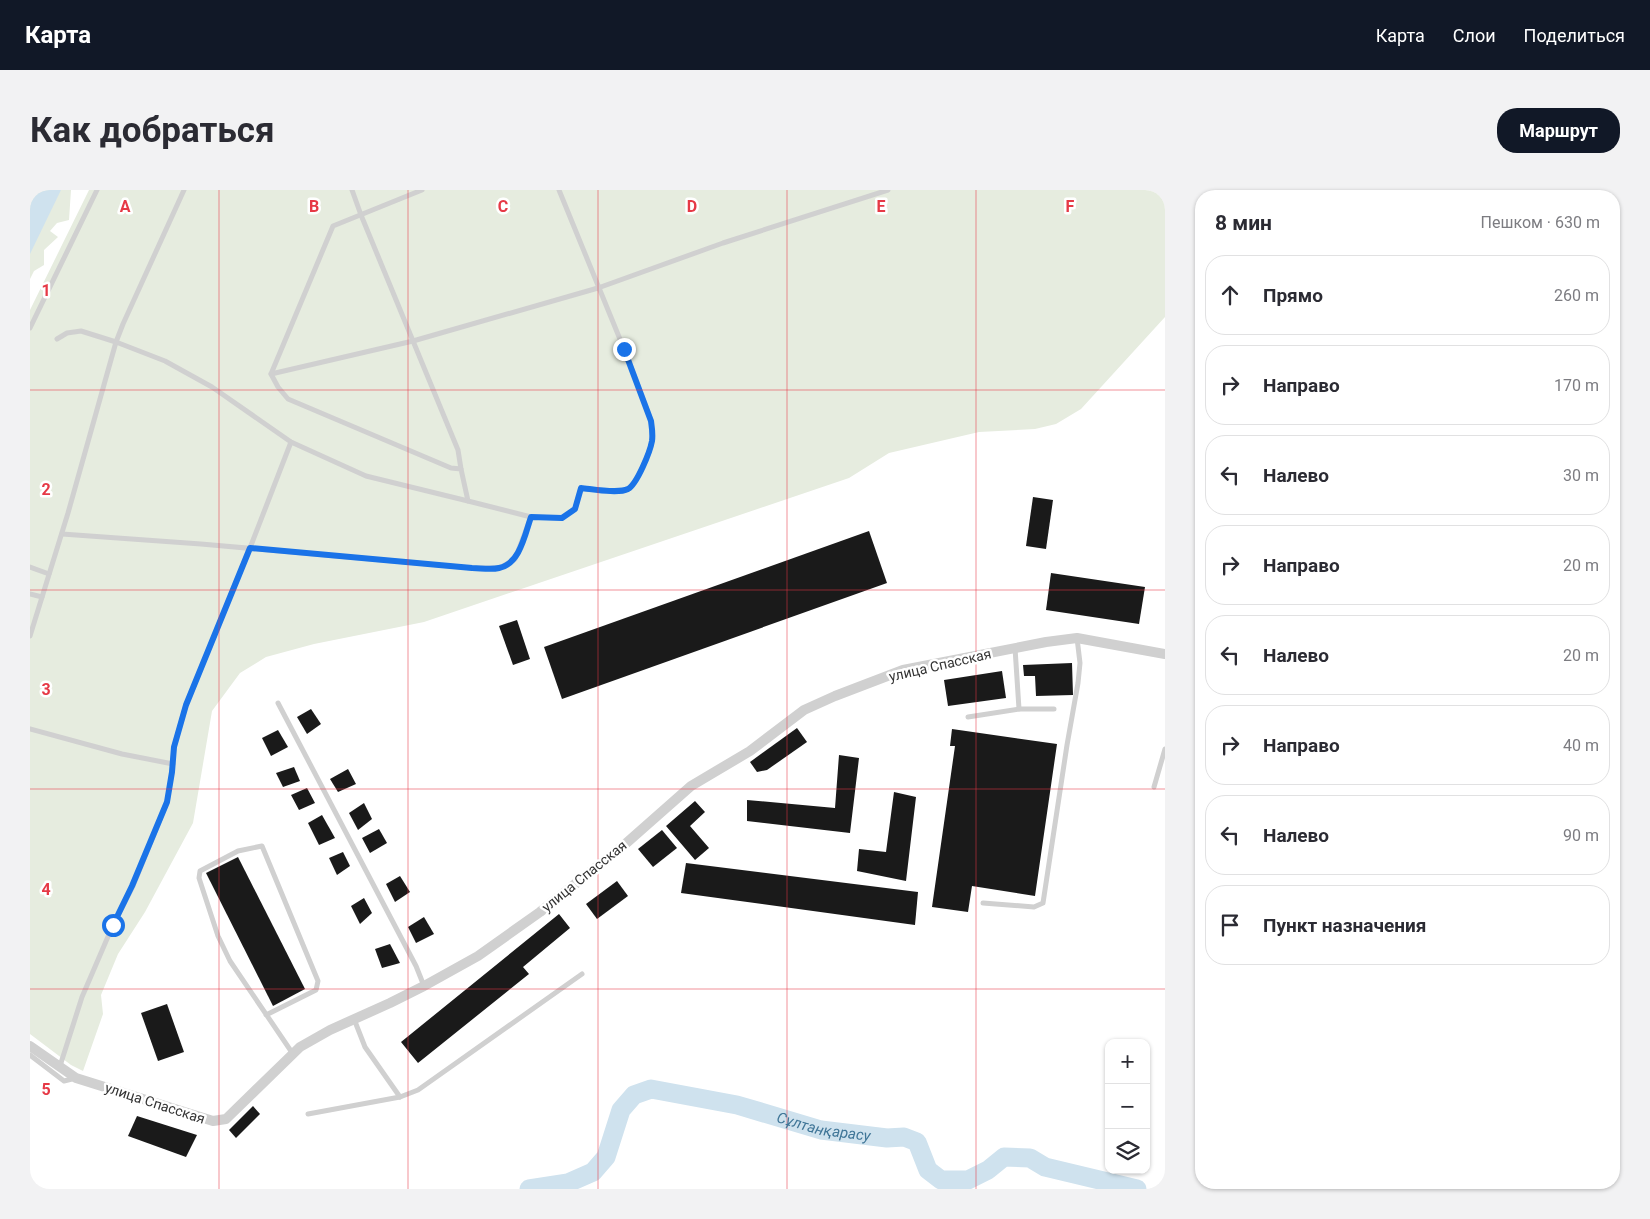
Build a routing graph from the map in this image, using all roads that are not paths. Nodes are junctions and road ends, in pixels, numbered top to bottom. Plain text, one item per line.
1 (97, 190) edge
2 (184, 190) edge
3 (352, 190) edge
4 (422, 190) edge
5 (559, 190) edge
6 (888, 190) edge
7 (361, 215) junction
8 (598, 288) junction
9 (30, 328) edge
10 (56, 339) dead end
11 (412, 341) junction
12 (116, 342) junction
13 (271, 374) junction
14 (291, 442) junction
15 (461, 470) junction
16 (468, 501) junction
17 (531, 517) junction
18 (62, 534) junction
19 (250, 548) junction
20 (30, 567) edge
21 (49, 574) junction
22 (30, 594) edge
23 (42, 597) junction
24 (30, 636) edge
25 (1078, 638) junction
26 (1015, 648) junction
27 (1165, 654) edge
28 (278, 703) dead end
29 (1019, 709) junction
30 (1054, 709) dead end
31 (968, 718) dead end
32 (30, 729) edge
33 (1165, 749) edge
34 (173, 764) junction
35 (1154, 787) dead end
36 (982, 904) dead end
37 (582, 974) dead end
38 (424, 986) junction
39 (266, 1015) junction
40 (354, 1019) junction
41 (30, 1046) edge
42 (292, 1054) junction
43 (30, 1055) edge
44 (60, 1067) junction
45 (76, 1078) junction
46 (400, 1097) junction
47 (308, 1114) dead end

1 - 9 lane
2 - 12 lane
3 - 7 lane
4 - 7 lane
5 - 8 lane
6 - 8 lane
7 - 11 lane
7 - 13 lane
8 - 11 lane
8 - 17 lane
10 - 12 lane
11 - 13 lane
11 - 15 lane
12 - 14 lane
12 - 18 lane
13 - 15 lane
14 - 16 lane
14 - 19 lane
15 - 16 lane
16 - 17 lane
17 - 19 lane
18 - 19 lane
18 - 21 lane
19 - 34 lane
20 - 21 lane
21 - 23 lane
22 - 23 lane
23 - 24 lane
25 - 26 street, улица Спасская
25 - 27 street, улица Спасская
25 - 36 lane
26 - 29 lane
26 - 38 street, улица Спасская
28 - 38 lane
29 - 30 lane
29 - 31 lane
32 - 34 lane
33 - 35 lane
34 - 44 lane
37 - 46 lane
38 - 40 street, улица Спасская
39 - 39 lane
39 - 42 lane
40 - 42 street, улица Спасская
40 - 46 lane
41 - 44 street, улица Спасская
42 - 45 street, улица Спасская
43 - 45 lane
44 - 45 street, улица Спасская
46 - 47 lane

